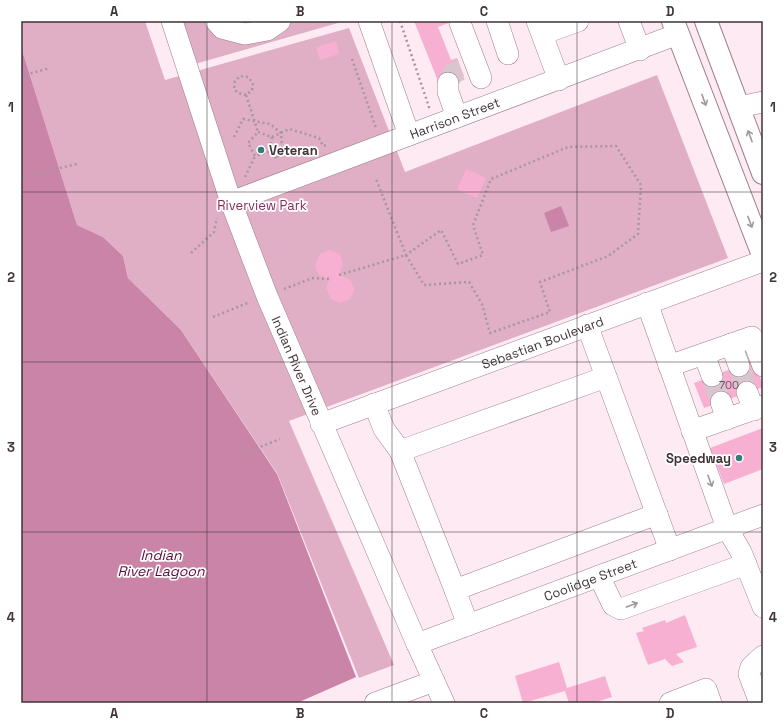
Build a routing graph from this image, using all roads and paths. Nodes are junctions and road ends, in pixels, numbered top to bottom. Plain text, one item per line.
1 (172, 21) edge
2 (216, 21) edge
3 (280, 21) edge
4 (369, 21) edge
5 (400, 21) edge
6 (498, 21) edge
7 (578, 21) edge
8 (629, 21) edge
9 (706, 21) edge
10 (460, 22) dead end
11 (539, 28) edge
12 (676, 28) edge
13 (640, 50) junction
14 (508, 54) dead end
15 (352, 59) dead end
16 (50, 68) dead end
17 (21, 76) edge
18 (481, 78) junction
19 (559, 80) junction
20 (246, 95) junction
21 (763, 102) edge
22 (490, 105) junction
23 (739, 107) junction
24 (423, 109) dead end
25 (457, 118) junction
26 (255, 121) junction
27 (383, 124) dead end
28 (376, 126) junction
29 (369, 129) dead end
30 (258, 132) junction
31 (281, 133) junction
32 (409, 135) junction
33 (234, 137) dead end
34 (272, 138) junction
35 (329, 144) dead end
36 (269, 152) junction
37 (255, 156) junction
38 (77, 164) dead end
39 (763, 173) edge
40 (21, 177) edge
41 (376, 179) dead end
42 (241, 183) dead end
43 (223, 206) junction
44 (191, 254) dead end
45 (406, 255) junction
46 (763, 255) edge
47 (763, 261) edge
48 (339, 274) dead end
49 (329, 279) dead end
50 (283, 290) dead end
51 (253, 301) dead end
52 (647, 303) junction
53 (213, 317) dead end
54 (587, 325) junction
55 (731, 344) junction
56 (704, 354) junction
57 (669, 366) junction
58 (738, 366) tunnel mouth
59 (763, 366) tunnel mouth
60 (712, 376) tunnel mouth
61 (606, 377) junction
62 (755, 403) edge
63 (374, 404) junction
64 (321, 424) junction
65 (692, 431) junction
66 (280, 439) dead end
67 (400, 451) junction
68 (242, 454) dead end
69 (657, 514) junction
70 (763, 515) edge
71 (727, 528) junction
72 (670, 550) junction
73 (746, 564) junction
74 (600, 576) junction
75 (455, 590) junction
76 (763, 607) edge
77 (468, 625) junction
78 (417, 644) junction
79 (763, 656) edge
80 (434, 681) junction
81 (399, 699) edge
82 (375, 703) edge
83 (444, 703) edge
84 (670, 703) edge
85 (711, 703) edge
86 (760, 703) edge

1 - 43 street, Indian River Drive
2 - 3 street
4 - 32 street
5 - 24 path
6 - 14 street
7 - 11 street
8 - 13 street
9 - 23 main road
10 - 18 street
11 - 19 street
12 - 13 street, Harrison Street
12 -> 46 main road
13 - 19 street, Harrison Street
15 - 28 path
16 - 17 path
18 - 22 street
18 - 25 street
19 - 22 street, Harrison Street
20 - 20 path
20 - 26 path
21 - 23 street
22 - 25 street, Harrison Street
39 -> 23 main road
25 - 32 street, Harrison Street
26 - 30 path
26 - 31 path
26 - 33 path
27 - 28 path
28 - 29 path
30 - 34 path
30 - 37 path
31 - 34 path
31 - 35 path
31 - 36 path
32 - 43 street, Harrison Street
34 - 36 path
36 - 37 path
37 - 42 path
38 - 40 path
41 - 45 path
43 - 44 path
43 - 64 street, Indian River Drive
45 - 45 path
45 - 48 path
47 - 52 street, Sebastian Boulevard
49 - 50 path
51 - 53 path
52 - 54 street, Sebastian Boulevard
52 - 57 street
54 - 61 street
54 - 63 street, Sebastian Boulevard
55 - 56 street
55 - 58 street
55 - 59 street
56 - 57 street
56 - 60 street
57 - 65 street
61 - 67 street
61 - 69 street
62 - 65 street
63 - 64 street, Sebastian Boulevard
63 - 67 street
64 - 78 street, Indian River Drive
65 -> 71 street
66 - 68 path
67 - 75 street
69 - 72 street
69 - 75 street
70 - 71 street, Coolidge Street
71 - 72 street, Coolidge Street
71 - 73 street
72 - 74 street, Coolidge Street
74 -> 73 street
73 - 76 street
74 - 77 street, Coolidge Street
75 - 77 street
77 - 78 street, Coolidge Street
78 - 80 street, Indian River Drive
79 - 86 street
80 - 81 street
80 - 83 street, Indian River Drive
81 - 82 street
84 - 85 street

